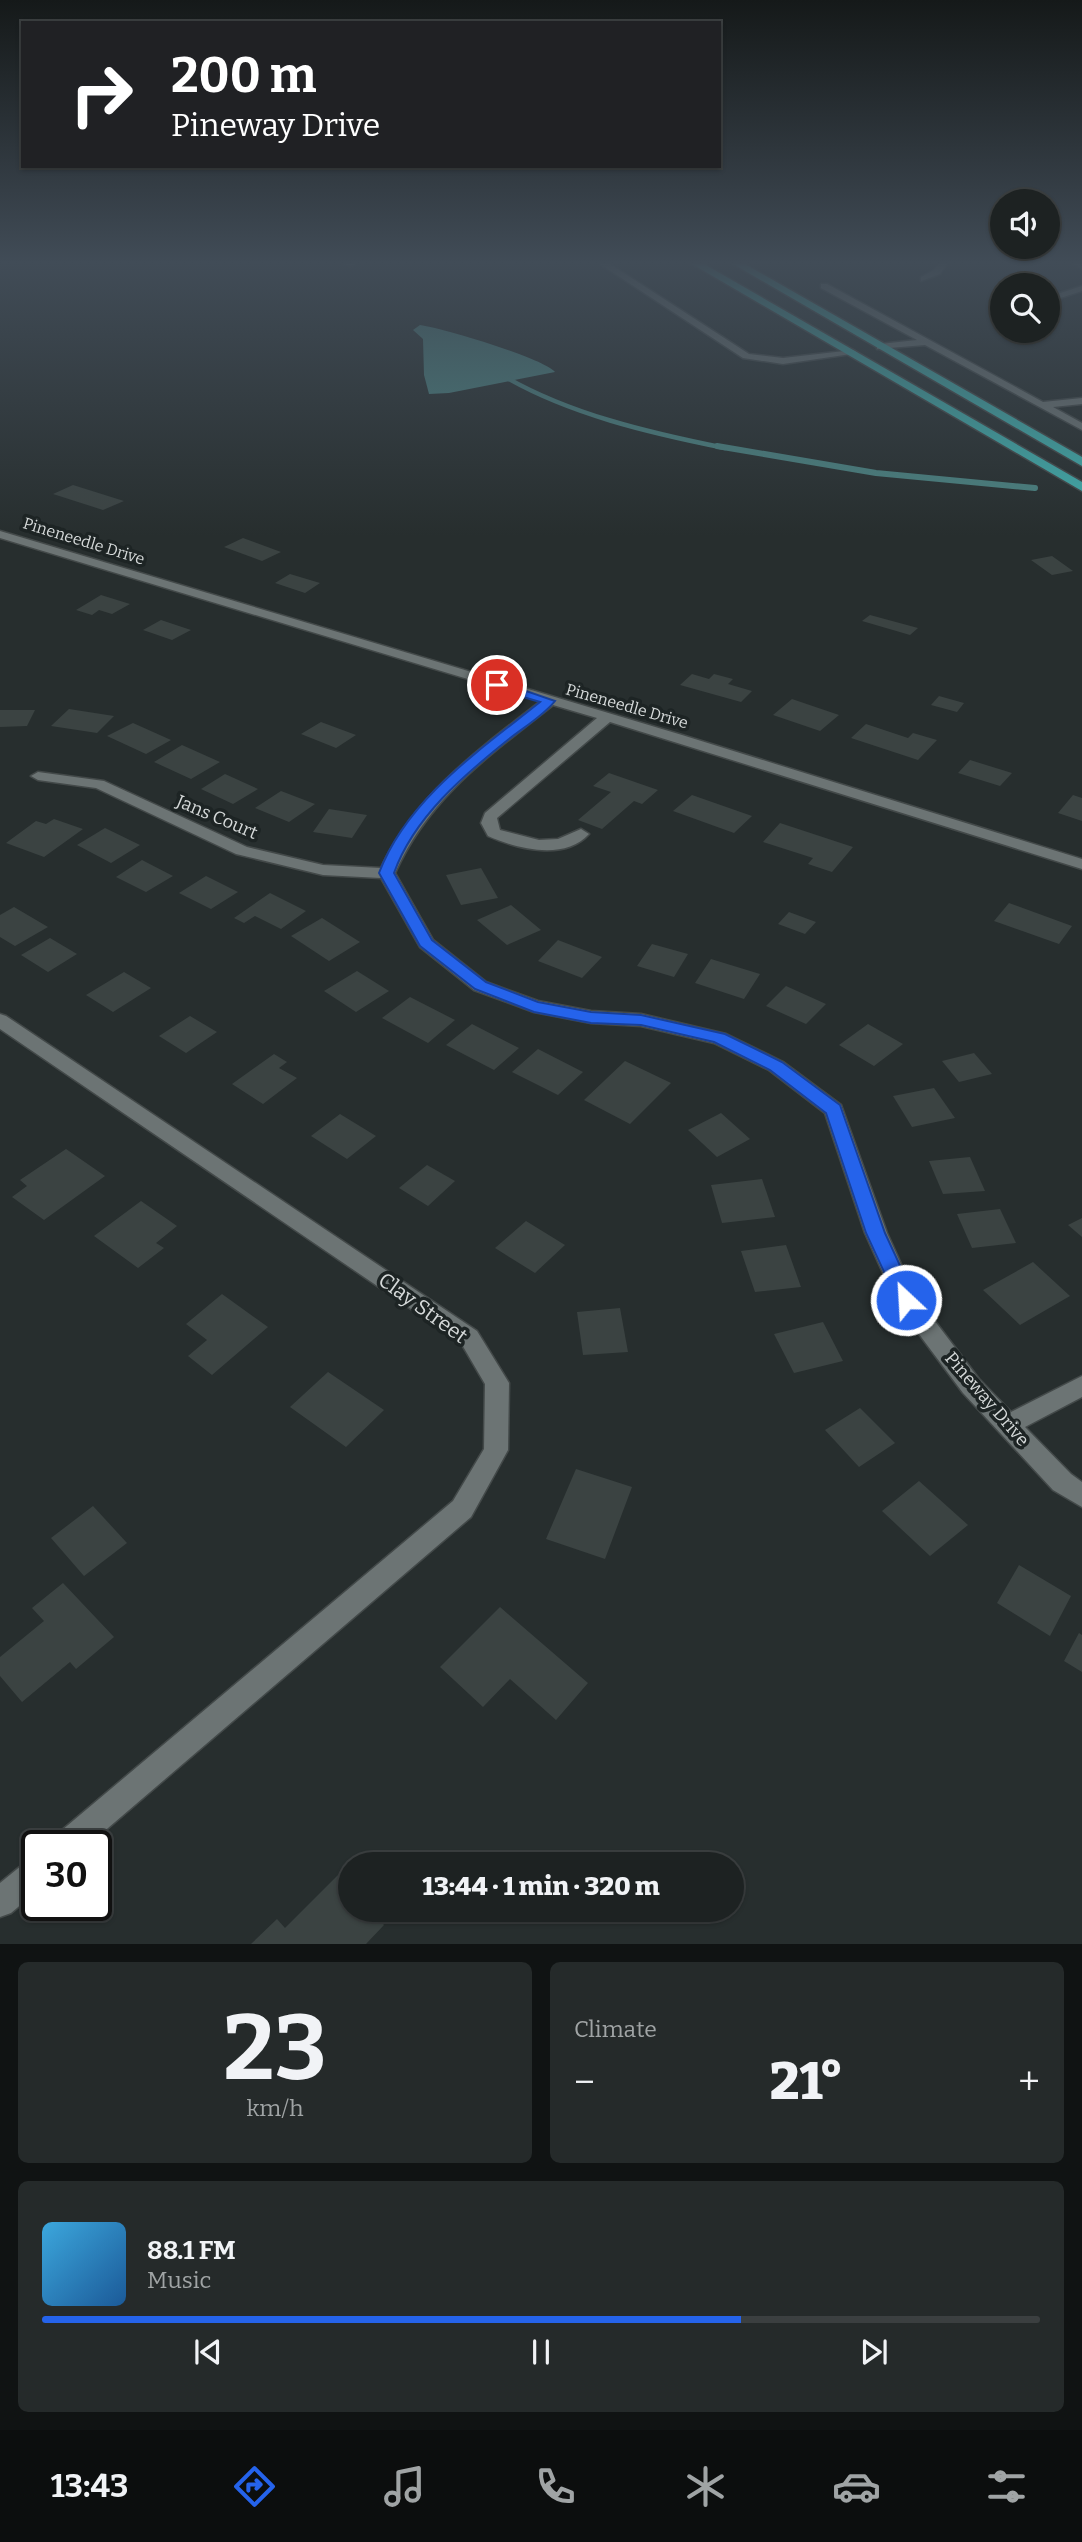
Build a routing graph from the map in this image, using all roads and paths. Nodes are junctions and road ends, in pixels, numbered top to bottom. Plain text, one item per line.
1 (746, 355) edge
2 (838, 355) edge
3 (856, 355) edge
4 (863, 355) edge
5 (894, 355) edge
6 (950, 355) edge
7 (1082, 401) edge
8 (1042, 405) junction
9 (1082, 416) edge
10 (1066, 418) junction
11 (1082, 427) edge
12 (1035, 435) junction
13 (1082, 461) edge
14 (1082, 486) edge
15 (0, 534) edge
16 (549, 701) junction
17 (606, 718) junction
18 (38, 776) dead end
19 (582, 834) dead end
20 (1082, 864) edge
21 (387, 873) junction
22 (0, 1020) edge
23 (1082, 1386) edge
24 (1008, 1425) junction
25 (1082, 1496) edge
26 (84, 1830) edge
27 (21, 1884) edge
28 (0, 1902) edge

1 - 2 street
3 - 14 highway
4 - 12 highway
5 - 12 highway
6 - 8 street
7 - 8 street
8 - 10 street
9 - 10 street
10 - 11 street
12 - 13 highway
15 - 16 street, Pineneedle Drive
16 - 17 street, Pineneedle Drive
16 - 21 street
17 - 19 street
17 - 20 street, Pineneedle Drive
18 - 21 street, Jans Court
21 - 24 street, Pineway Drive
22 - 26 street, Clay Street
23 - 24 street
24 - 25 street, Pineway Drive
27 - 28 street

